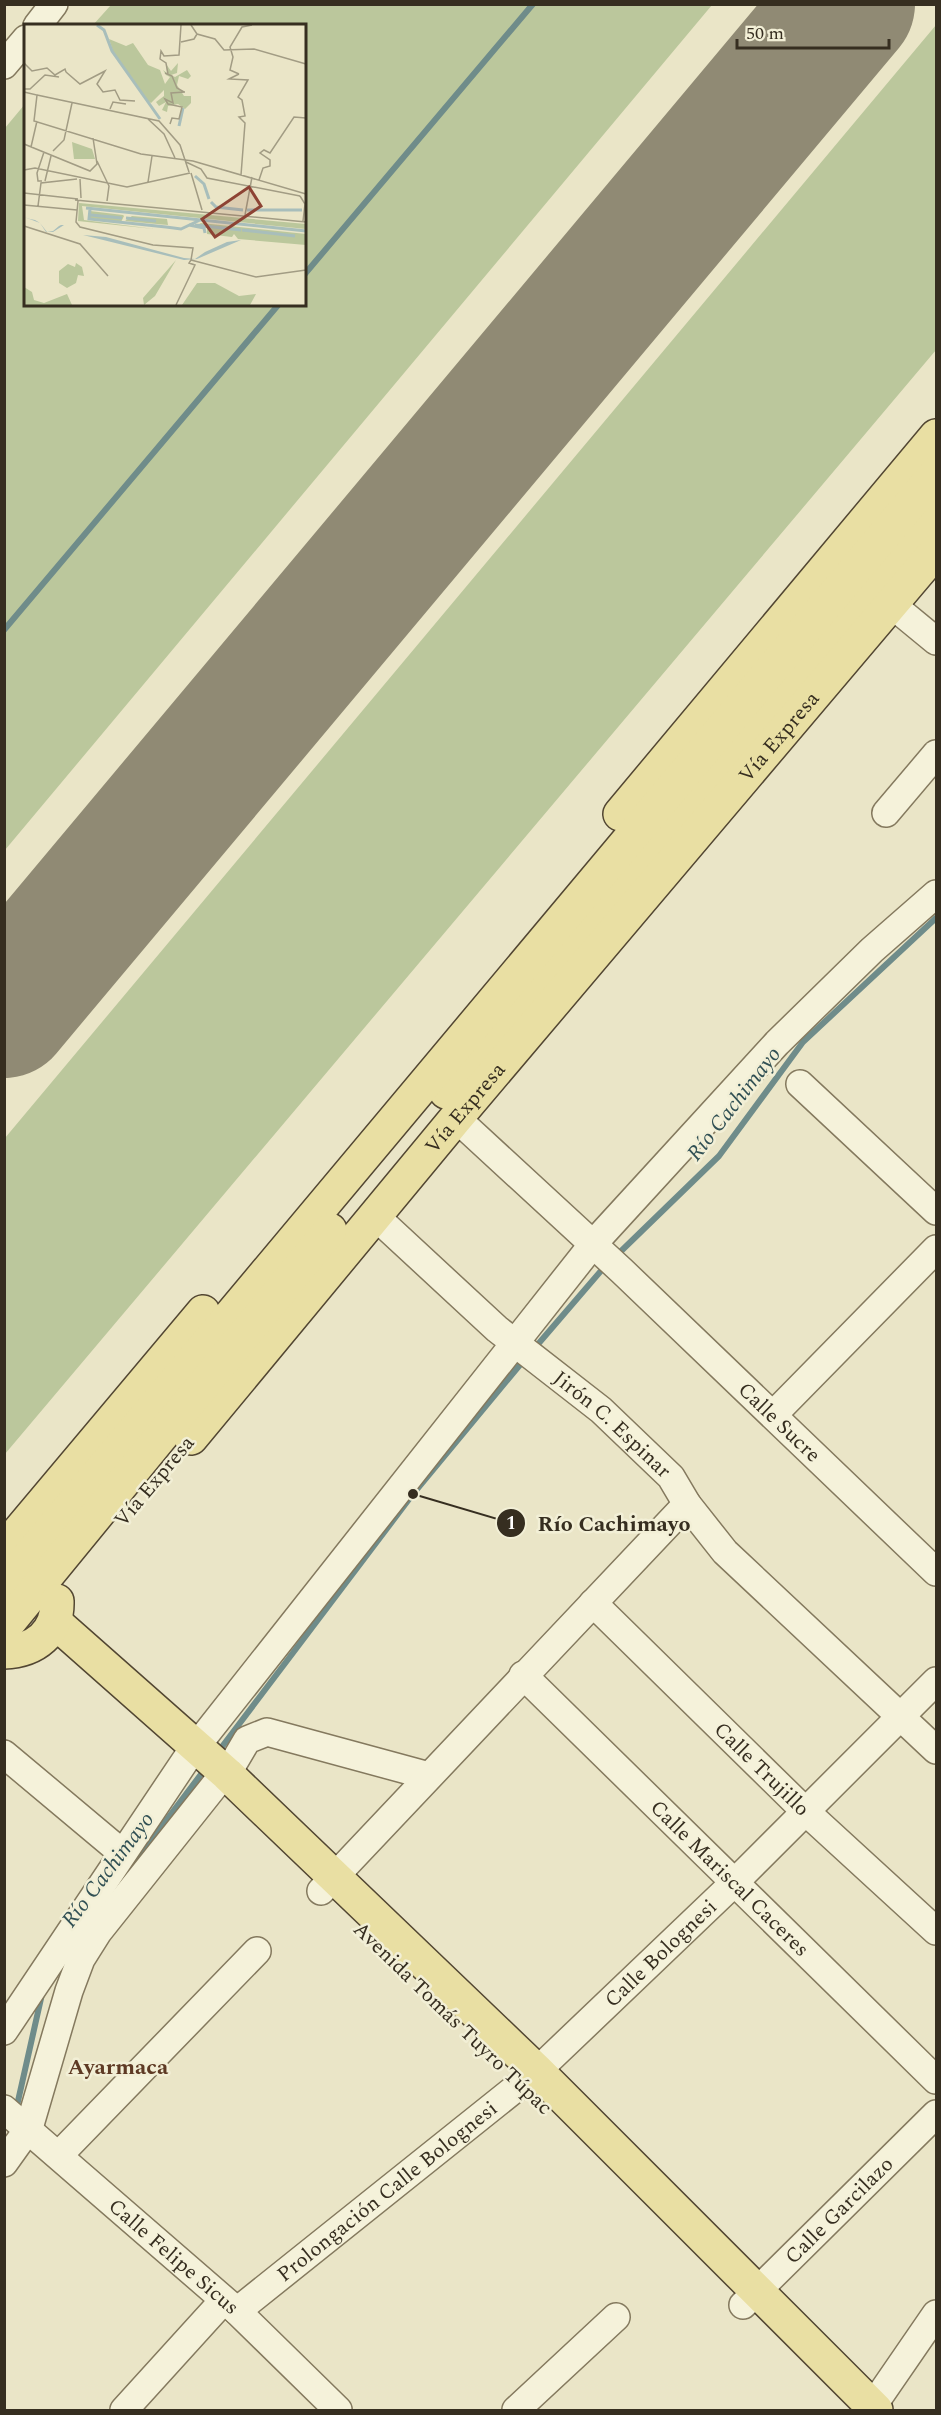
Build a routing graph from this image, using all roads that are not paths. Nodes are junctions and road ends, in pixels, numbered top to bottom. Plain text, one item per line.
1 (54, 4) edge
2 (39, 24) edge
3 (24, 41) edge
4 (4, 65) edge
5 (936, 436) edge
6 (936, 472) edge
7 (936, 515) edge
8 (936, 551) edge
9 (891, 604) junction
10 (936, 641) edge
11 (734, 734) junction
12 (936, 754) edge
13 (660, 767) junction
14 (886, 813) dead end
15 (711, 817) junction
16 (936, 894) edge
17 (530, 922) junction
18 (584, 967) junction
19 (503, 1007) junction
20 (800, 1084) dead end
21 (456, 1118) junction
22 (936, 1210) edge
23 (375, 1216) junction
24 (936, 1249) edge
25 (607, 1257) junction
26 (525, 1351) junction
27 (773, 1415) junction
28 (687, 1504) junction
29 (936, 1572) edge
30 (35, 1585) edge
31 (4, 1586) edge
32 (593, 1603) junction
33 (6, 1648) edge
34 (524, 1675) junction
35 (936, 1681) edge
36 (901, 1716) junction
37 (936, 1750) edge
38 (4, 1754) edge
39 (206, 1766) junction
40 (429, 1776) junction
41 (804, 1810) junction
42 (122, 1852) junction
43 (736, 1881) junction
44 (328, 1884) junction
45 (936, 1931) edge
46 (256, 1951) dead end
47 (5, 2028) edge
48 (529, 2077) junction
49 (936, 2080) edge
50 (4, 2109) edge
51 (936, 2114) edge
52 (29, 2128) junction
53 (59, 2155) junction
54 (4, 2163) edge
55 (749, 2299) junction
56 (230, 2306) junction
57 (936, 2314) edge
58 (616, 2317) dead end
59 (867, 2409) edge
60 (124, 2410) edge
61 (338, 2410) edge
62 (516, 2410) edge

1 - 2 street
3 - 4 street
5 - 13 main road, Vía Expresa
6 - 11 main road, Vía Expresa
7 - 11 main road, Vía Expresa
8 - 9 main road, Vía Expresa
9 - 10 street
9 - 15 main road, Vía Expresa
11 - 13 main road
11 - 15 main road
11 - 19 main road, Vía Expresa
12 - 14 street
13 - 17 main road, Vía Expresa
15 - 18 main road, Vía Expresa
16 - 25 street
17 - 19 main road
17 - 30 main road, Vía Expresa
18 - 19 main road
18 - 21 main road, Vía Expresa
19 - 30 main road, Vía Expresa
20 - 22 street
21 - 23 main road, Vía Expresa
21 - 25 street, Calle Sucre
23 - 26 street, Jirón C. Espinar
23 - 30 main road, Vía Expresa
24 - 27 street
25 - 26 street
25 - 27 street, Calle Sucre
26 - 28 street, Jirón C. Espinar
26 - 39 street
27 - 29 street, Calle Sucre
28 - 32 street
28 - 36 street, Jirón C. Espinar
30 - 31 main road, Vía Expresa
30 - 33 main road, Vía Expresa
30 - 33 main road, Vía Expresa
30 - 39 main road, Avenida Tomás Tuyro Túpac
32 - 34 street
32 - 41 street, Calle Trujillo
34 - 40 street
34 - 43 street, Calle Mariscal Caceres
35 - 36 street, Calle Bolognesi
36 - 37 street, Jirón C. Espinar
36 - 41 street, Calle Bolognesi
38 - 42 street
39 - 40 street
39 - 42 street
39 - 44 main road, Avenida Tomás Tuyro Túpac
39 - 52 street
40 - 44 street
41 - 43 street, Calle Bolognesi
41 - 45 street, Calle Trujillo
42 - 47 street
43 - 48 street, Calle Bolognesi
43 - 49 street, Calle Mariscal Caceres
44 - 48 main road, Avenida Tomás Tuyro Túpac
46 - 53 street
48 - 55 main road, Avenida Tomás Tuyro Túpac
48 - 56 street, Prolongación Calle Bolognesi
50 - 52 street, Calle Felipe Sicus
51 - 55 street, Calle Garcilazo
52 - 53 street, Calle Felipe Sicus
52 - 54 street
53 - 56 street, Calle Felipe Sicus
55 - 59 main road, Avenida Tomás Tuyro Túpac
56 - 60 street, Prolongación Calle Bolognesi
56 - 61 street, Calle Felipe Sicus
57 - 59 street
58 - 62 street

